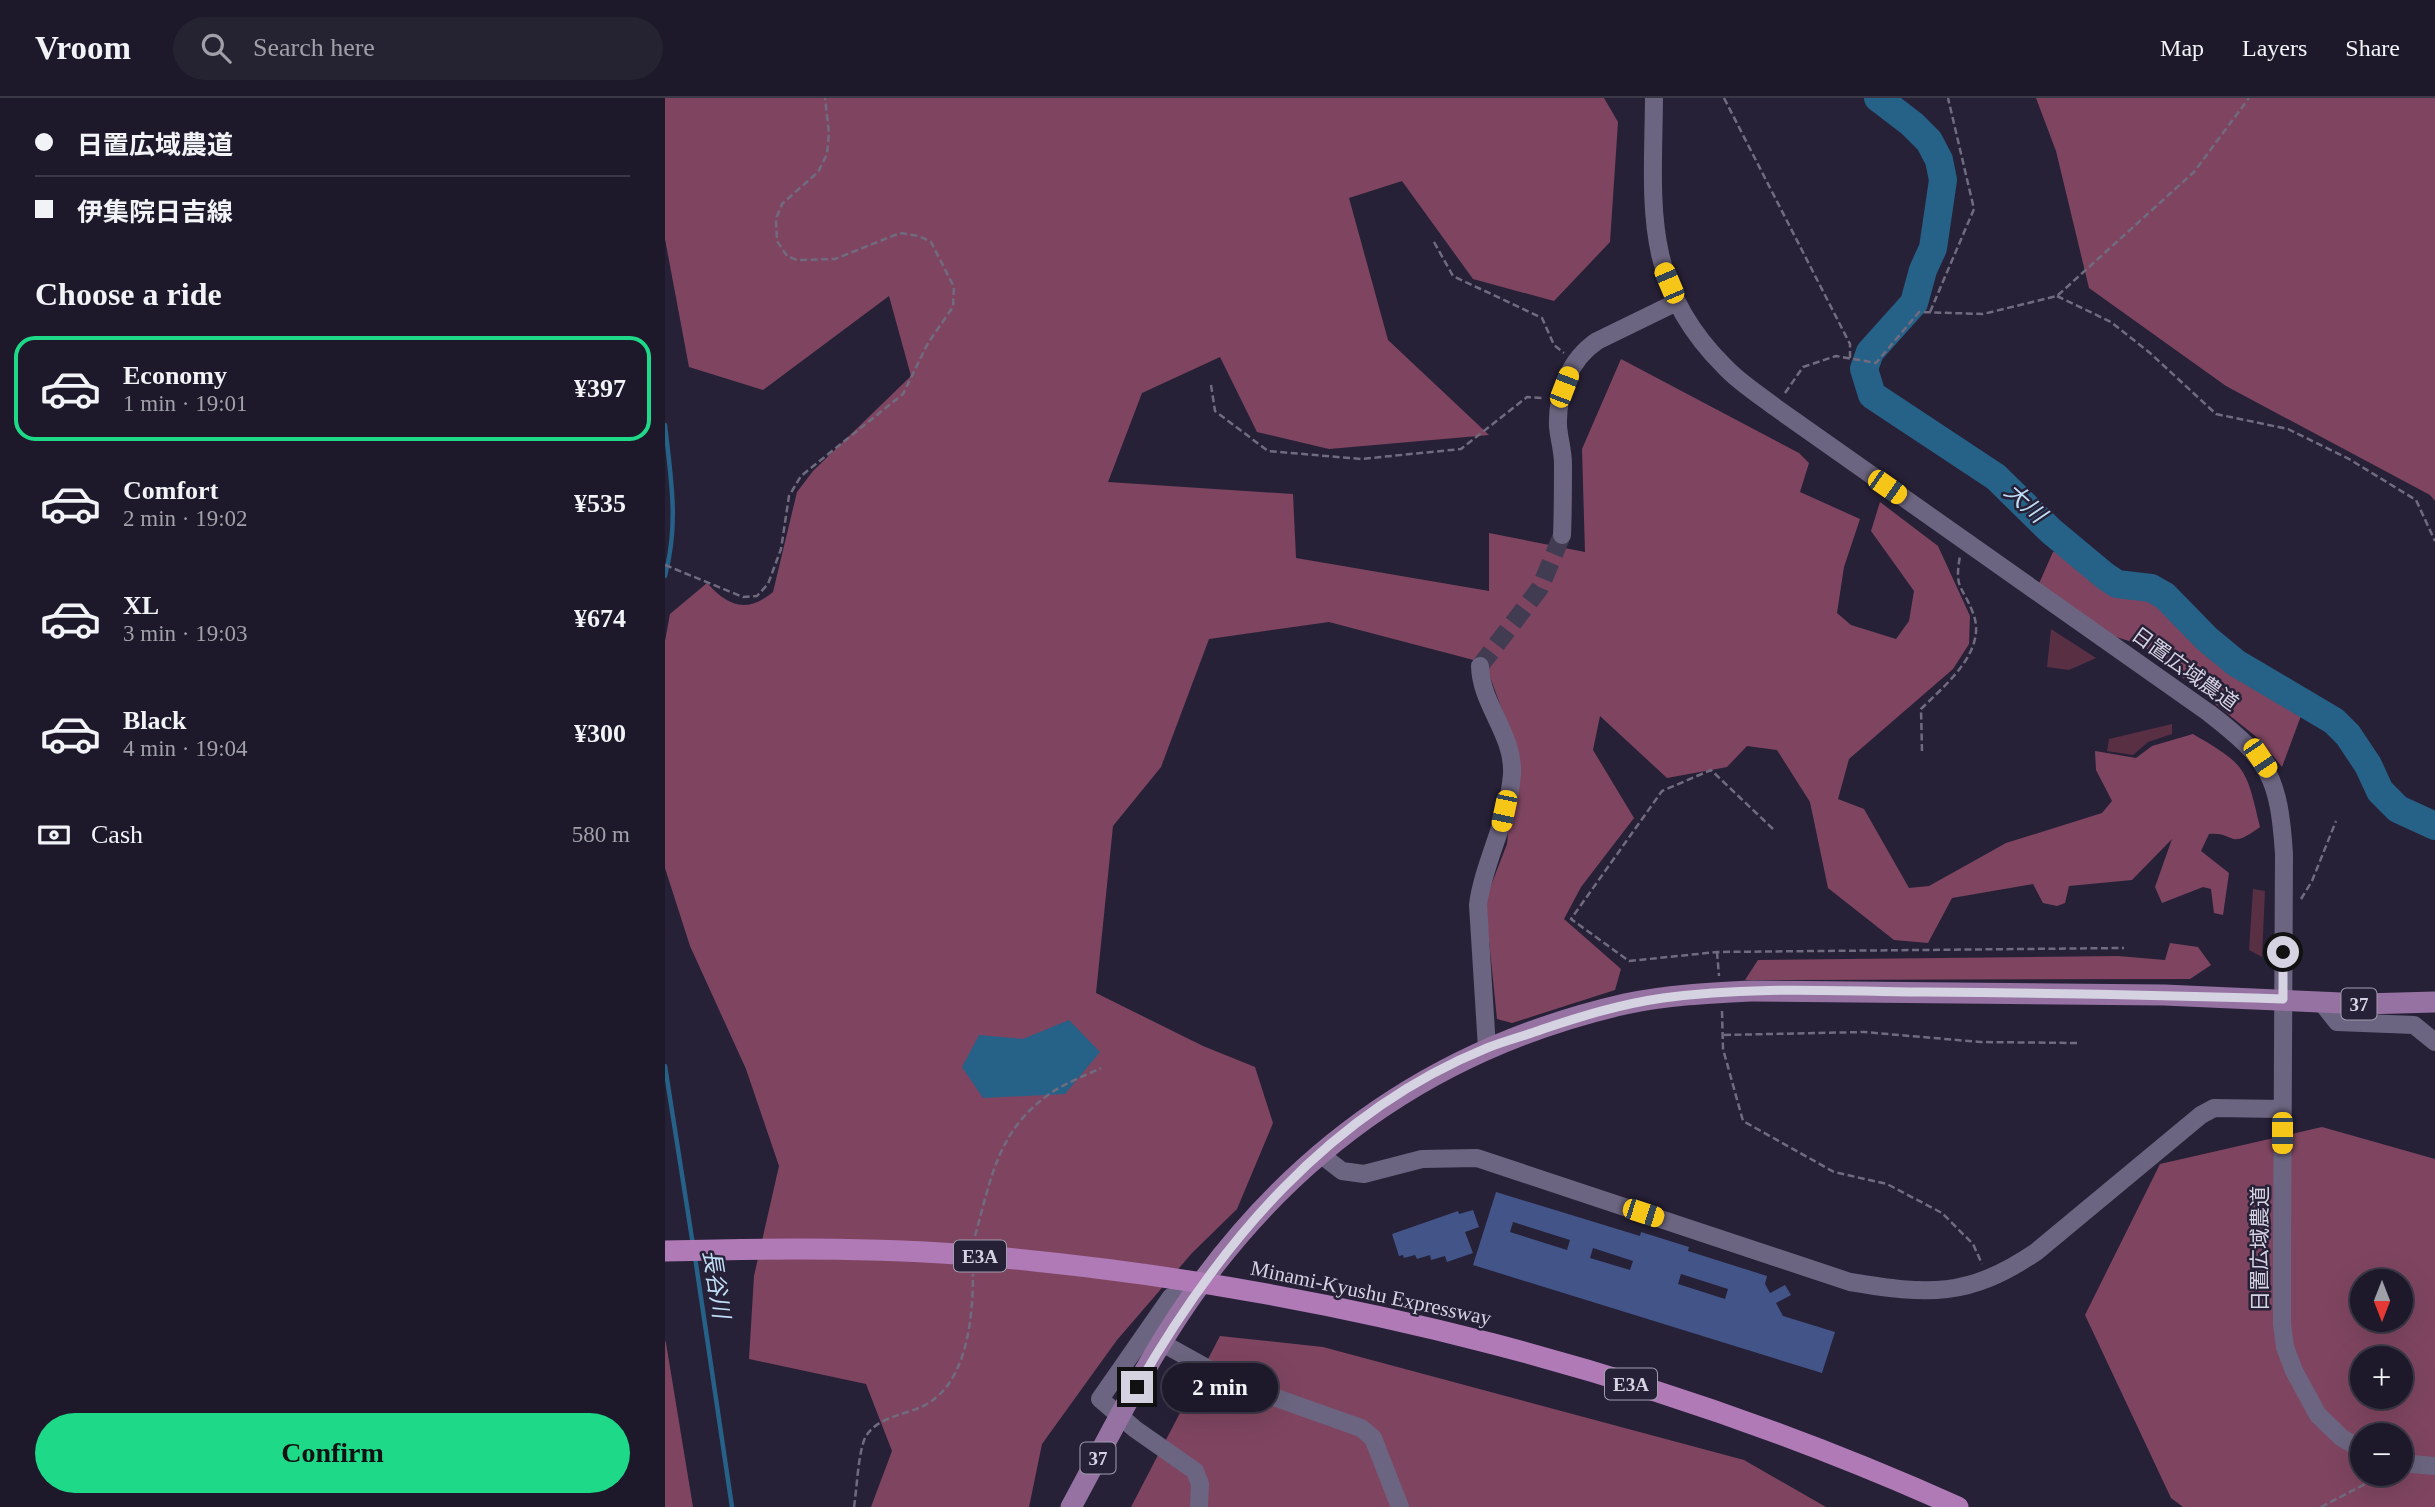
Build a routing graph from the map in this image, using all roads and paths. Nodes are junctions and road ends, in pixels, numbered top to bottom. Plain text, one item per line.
1 (825, 98) edge
2 (1654, 98) edge
3 (1724, 98) edge
4 (1948, 98) edge
5 (2249, 98) edge
6 (1434, 242) dead end
7 (2056, 296) junction
8 (1677, 302) junction
9 (1930, 312) junction
10 (1850, 359) junction
11 (1574, 363) junction
12 (1210, 384) dead end
13 (1560, 400) junction
14 (1775, 407) junction
15 (1562, 535) tunnel mouth
16 (1963, 541) junction
17 (2435, 541) edge
18 (665, 565) edge
19 (1480, 666) dead end
20 (1922, 751) dead end
21 (2336, 821) dead end
22 (1773, 830) dead end
23 (2298, 905) dead end
24 (2124, 948) dead end
25 (1717, 952) junction
26 (1718, 960) dead end
27 (2283, 999) junction
28 (2435, 1002) edge
29 (2322, 1003) junction
30 (1723, 1030) dead end
31 (1724, 1035) junction
32 (2435, 1042) edge
33 (2078, 1043) dead end
34 (1487, 1048) junction
35 (1101, 1068) dead end
36 (2282, 1110) junction
37 (1320, 1154) junction
38 (973, 1244) dead end
39 (665, 1251) edge
40 (973, 1268) dead end
41 (1989, 1280) junction
42 (1189, 1300) junction
43 (1162, 1343) junction
44 (2350, 1443) edge
45 (2413, 1464) edge
46 (2435, 1466) edge
47 (2361, 1486) edge
48 (855, 1507) edge
49 (1071, 1507) edge
50 (1199, 1507) edge
51 (1401, 1507) edge
52 (1958, 1507) edge
53 (2321, 1507) edge

1 - 18 path
2 - 8 street, 日置広域農道
3 - 10 path
4 - 9 path
5 - 7 path
6 - 11 path
7 - 9 path
7 - 17 path
8 - 11 street
8 - 14 street, 日置広域農道
9 - 10 path
10 - 14 path
11 - 13 street
12 - 13 path
13 - 15 street
14 - 16 street, 日置広域農道
16 - 20 path
16 - 27 street, 日置広域農道
19 - 34 street
21 - 23 path
22 - 25 path
24 - 25 path
25 - 26 path
27 - 29 main road, 37
27 - 34 main road, 37
27 - 36 street, 日置広域農道
28 - 29 main road, 37
29 - 32 street
30 - 31 path
31 - 33 path
31 - 41 path
34 - 37 main road, 37
35 - 38 path
36 - 41 street
36 - 44 street, 日置広域農道
37 - 41 street
37 - 42 main road, 37
39 - 52 highway, Minami-Kyushu Expressway / E3A
40 - 48 path
42 - 43 main road, 37
42 - 50 street
43 - 49 main road, 37
43 - 51 street
45 - 46 street
47 - 53 path

